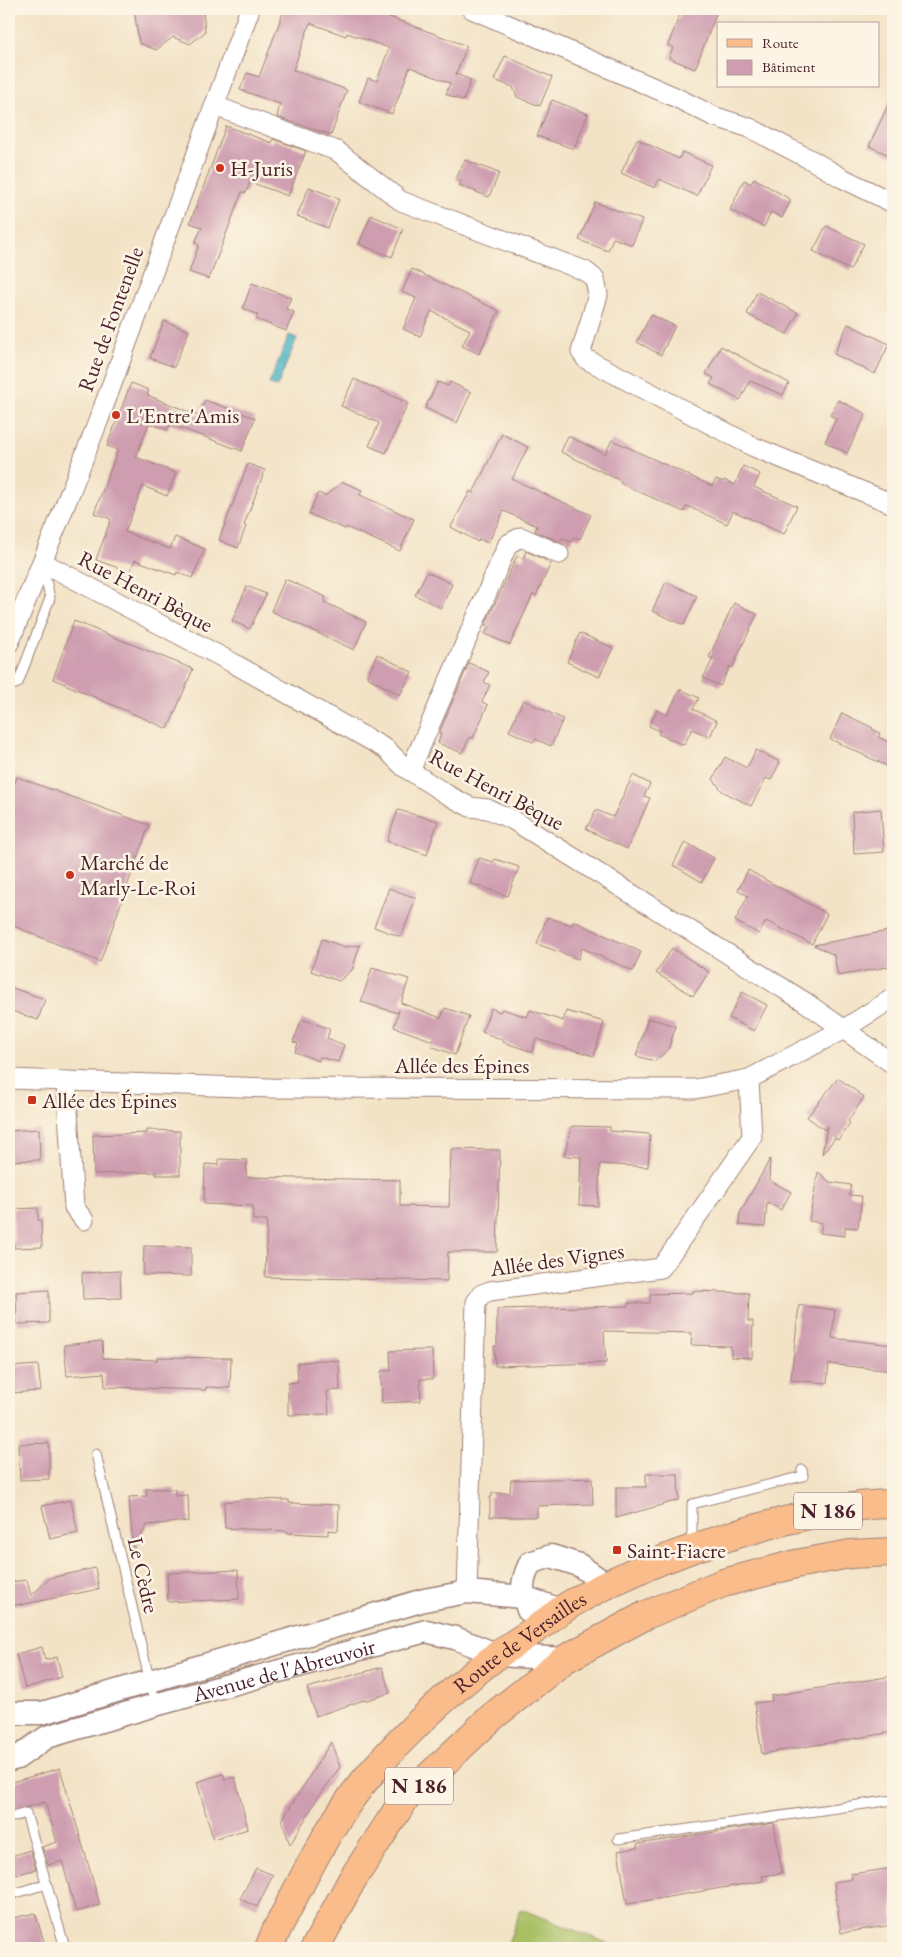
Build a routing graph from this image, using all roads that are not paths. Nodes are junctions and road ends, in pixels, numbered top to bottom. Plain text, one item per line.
1 (250, 9) edge
2 (472, 9) edge
3 (215, 106) junction
4 (893, 203) edge
5 (893, 504) edge
6 (560, 554) dead end
7 (42, 562) junction
8 (9, 644) edge
9 (9, 686) edge
10 (410, 771) junction
11 (893, 998) edge
12 (844, 1029) junction
13 (893, 1064) edge
14 (9, 1079) edge
15 (749, 1079) junction
16 (66, 1081) junction
17 (84, 1220) dead end
18 (96, 1454) dead end
19 (802, 1470) dead end
20 (893, 1504) edge
21 (689, 1550) junction
22 (893, 1552) edge
23 (607, 1585) junction
24 (467, 1592) junction
25 (523, 1597) junction
26 (561, 1610) junction
27 (536, 1629) junction
28 (498, 1655) junction
29 (557, 1658) junction
30 (149, 1680) junction
31 (155, 1705) junction
32 (9, 1713) edge
33 (9, 1760) edge
34 (893, 1800) edge
35 (9, 1818) edge
36 (618, 1839) dead end
37 (47, 1884) junction
38 (9, 1895) edge
39 (65, 1948) edge
40 (269, 1948) edge
41 (315, 1948) edge

1 - 3 street, Rue de Fontenelle
2 - 4 street
3 - 5 street
3 - 7 street, Rue de Fontenelle
6 - 10 street
7 - 8 street, Rue de Fontenelle
7 - 9 lane
7 - 10 street, Rue Henri Bèque
10 - 12 street, Rue Henri Bèque
11 - 12 street, Allée des Épines
12 - 13 street, Rue Henri Bèque
12 - 15 street, Allée des Épines
14 - 16 street, Allée des Épines
15 - 16 street, Allée des Épines
15 - 24 street, Allée des Vignes
16 - 17 street
18 - 30 lane, Le Cèdre
19 - 21 lane
20 - 21 main road, Route de Versailles / N 186
21 - 23 main road, Route de Versailles / N 186
22 - 29 main road, Route de Versailles / N 186
23 - 25 street
23 - 26 main road, Route de Versailles / N 186
24 - 25 street, Avenue de l'Abreuvoir
24 - 30 street, Avenue de l'Abreuvoir
25 - 26 street, Avenue de l'Abreuvoir
25 - 27 street
26 - 27 main road, Route de Versailles / N 186
27 - 28 main road, Route de Versailles / N 186
27 - 29 street
28 - 29 street, Avenue de l'Abreuvoir
28 - 31 street, Avenue de l'Abreuvoir
28 - 40 main road, Route de Versailles / N 186
29 - 41 main road, Route de Versailles / N 186
30 - 31 lane, Le Cèdre
30 - 32 street, Avenue de l'Abreuvoir
31 - 33 street, Avenue de l'Abreuvoir
34 - 36 lane
35 - 37 lane
37 - 38 lane
37 - 39 lane

